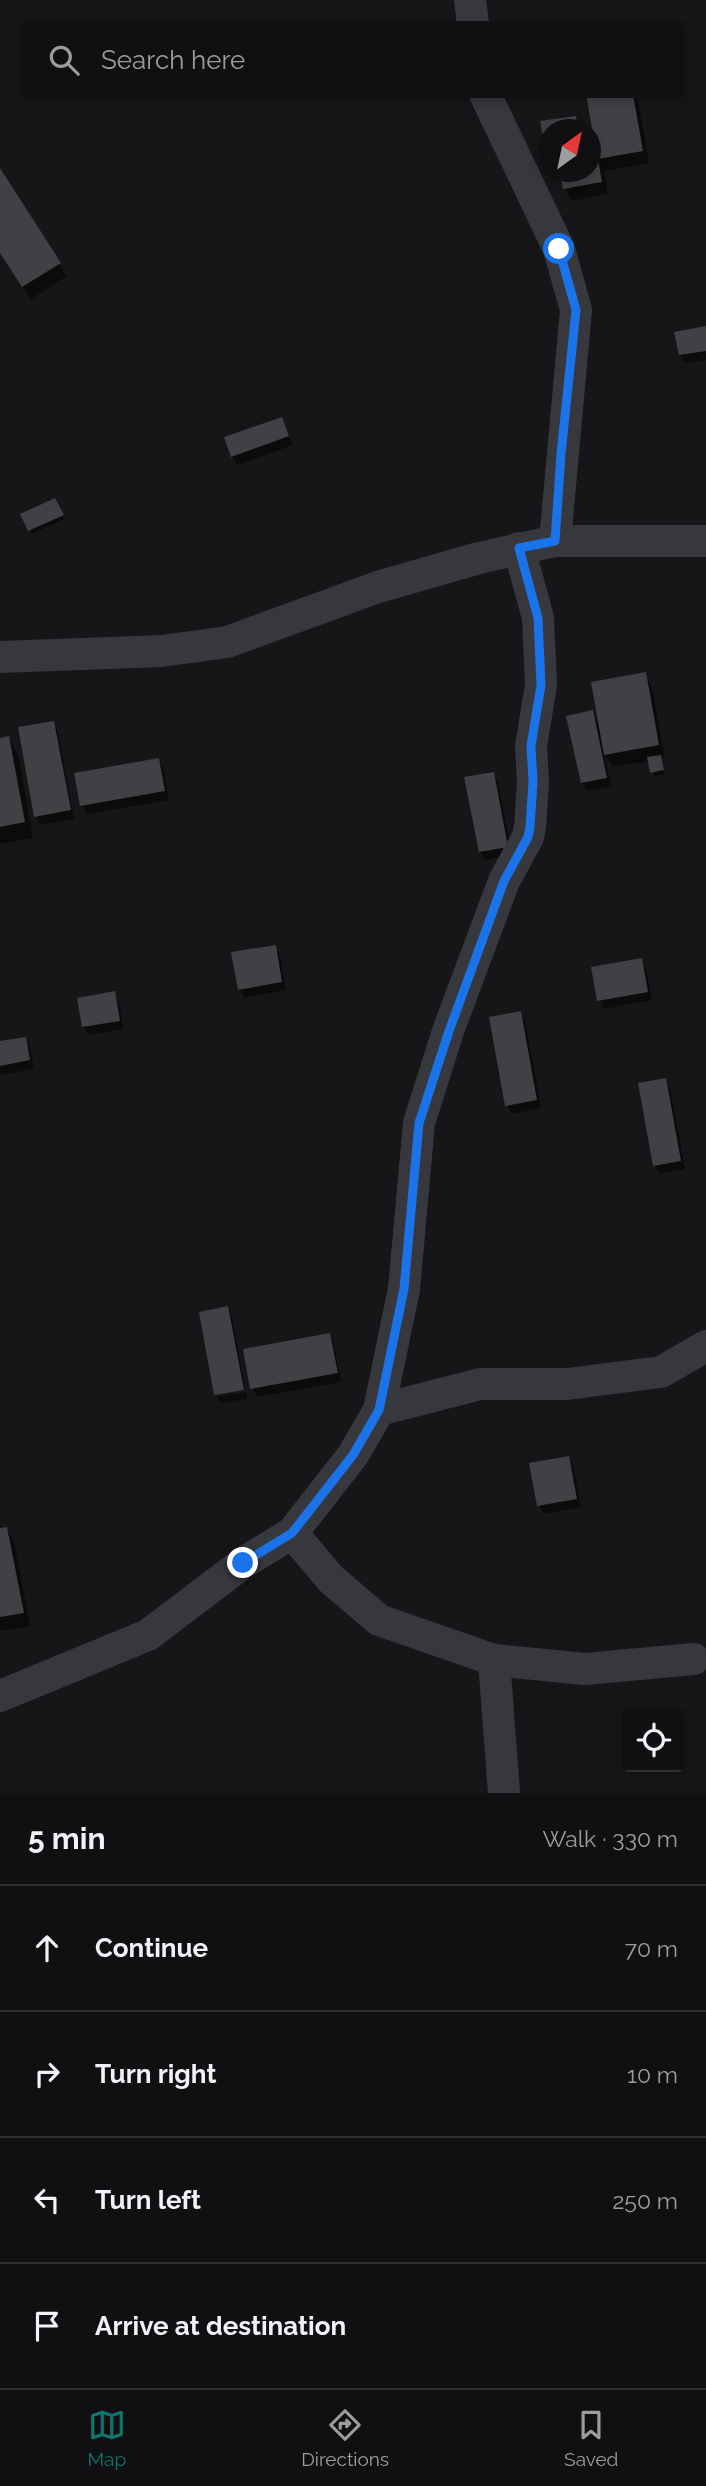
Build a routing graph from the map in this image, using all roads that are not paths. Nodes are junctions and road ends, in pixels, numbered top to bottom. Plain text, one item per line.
1 (470, 0) edge
2 (473, 21) edge
3 (487, 98) edge
4 (555, 541) junction
5 (706, 541) edge
6 (519, 548) junction
7 (0, 657) edge
8 (706, 1346) edge
9 (379, 1410) junction
10 (292, 1533) junction
11 (694, 1659) dead end
12 (494, 1660) junction
13 (0, 1696) edge
14 (504, 1793) edge

1 - 2 street
3 - 4 street
4 - 5 street
4 - 6 street
6 - 7 street
6 - 9 street
8 - 9 street
9 - 10 street
10 - 12 street
10 - 13 street
11 - 12 street
12 - 14 street

